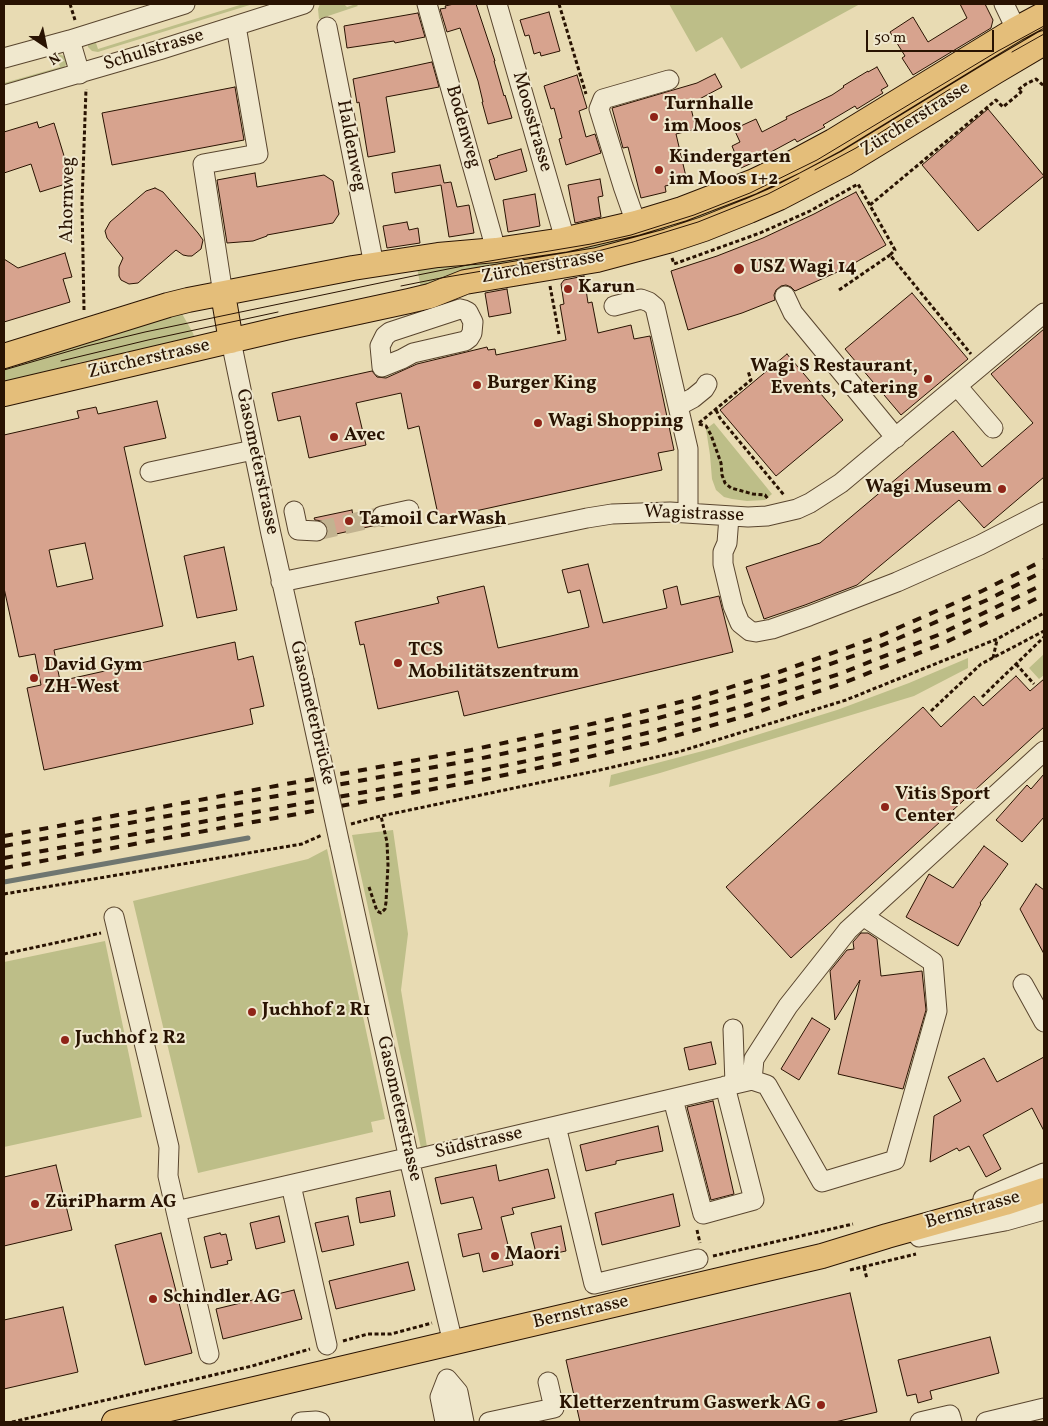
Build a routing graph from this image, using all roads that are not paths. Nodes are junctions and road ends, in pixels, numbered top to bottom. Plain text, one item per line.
1 (185, 4) edge
2 (304, 4) edge
3 (427, 4) edge
4 (497, 4) edge
5 (1004, 4) edge
6 (1044, 14) edge
7 (236, 26) junction
8 (327, 27) dead end
9 (1016, 29) junction
10 (73, 33) junction
11 (1044, 43) edge
12 (4, 58) edge
13 (84, 79) junction
14 (669, 80) dead end
15 (4, 95) edge
16 (636, 223) junction
17 (563, 240) junction
18 (496, 250) junction
19 (374, 265) junction
20 (223, 294) junction
21 (785, 296) dead end
22 (614, 306) dead end
23 (1044, 313) edge
24 (232, 341) junction
25 (454, 344) joint
26 (4, 356) edge
27 (707, 384) dead end
28 (957, 386) junction
29 (4, 394) edge
30 (678, 406) junction
31 (993, 428) dead end
32 (896, 438) junction
33 (253, 450) junction
34 (150, 472) dead end
35 (409, 510) dead end
36 (294, 512) dead end
37 (688, 512) junction
38 (1044, 512) edge
39 (382, 516) tunnel mouth
40 (730, 517) junction
41 (317, 531) tunnel mouth
42 (281, 582) junction
43 (1044, 751) edge
44 (340, 845) joint
45 (863, 916) junction
46 (115, 923) road end
47 (1023, 984) dead end
48 (1044, 1022) edge
49 (733, 1029) dead end
50 (737, 1084) junction
51 (673, 1099) junction
52 (556, 1126) junction
53 (409, 1159) junction
54 (1044, 1173) edge
55 (291, 1185) junction
56 (1044, 1190) edge
57 (1044, 1210) edge
58 (176, 1211) junction
59 (887, 1236) junction
60 (822, 1256) junction
61 (701, 1259) road end
62 (453, 1343) junction
63 (327, 1345) road end
64 (209, 1354) dead end
65 (548, 1382) dead end
66 (1044, 1408) edge
67 (114, 1422) edge
68 (301, 1422) edge
69 (320, 1422) edge
70 (445, 1422) edge
71 (464, 1422) edge
72 (489, 1422) edge
73 (920, 1422) edge
74 (952, 1422) edge
75 (986, 1422) edge

1 - 10 street
2 - 7 street, Schulstrasse
3 - 18 street, Bodenweg
4 - 17 street, Moosstrasse
5 - 9 street
6 - 9 main road, Zürcherstrasse
7 - 13 street, Schulstrasse
7 - 20 street
8 - 19 street, Haldenweg
9 - 16 main road, Zürcherstrasse
10 - 12 street
10 - 13 street
11 - 24 main road, Zürcherstrasse
13 - 15 street, Schulstrasse
14 - 16 street
16 - 17 main road, Zürcherstrasse
17 - 18 main road, Zürcherstrasse
18 - 19 main road, Zürcherstrasse
19 - 20 main road, Zürcherstrasse
20 - 24 main road
20 - 26 main road, Zürcherstrasse
21 - 32 street
22 - 30 street
23 - 28 street, Wagistrasse
24 - 29 main road, Zürcherstrasse
24 - 33 street, Gasometerstrasse
25 - 25 street
27 - 30 street
28 - 31 street
28 - 32 street, Wagistrasse
30 - 37 street
32 - 40 street, Wagistrasse
33 - 34 street
33 - 42 street, Gasometerstrasse
35 - 39 street
36 - 41 street
37 - 40 street, Wagistrasse
37 - 42 street, Wagistrasse
38 - 40 street
42 - 44 street, Gasometerbrücke, bridge
43 - 45 street
44 - 53 street, Gasometerstrasse
45 - 50 street
45 - 50 street
46 - 58 street
47 - 48 street
49 - 50 street
50 - 51 street, Südstrasse
50 - 51 street
51 - 52 street, Südstrasse
52 - 53 street, Südstrasse
52 - 61 street
53 - 55 street, Südstrasse
53 - 62 street, Gasometerstrasse
54 - 59 street
55 - 58 street, Südstrasse
55 - 63 street
56 - 59 main road, Bernstrasse
57 - 60 street
58 - 64 street
59 - 60 main road, Bernstrasse
60 - 62 main road, Bernstrasse
62 - 67 main road, Bernstrasse
65 - 72 street
66 - 75 street
68 - 69 street
70 - 71 street
73 - 74 street

